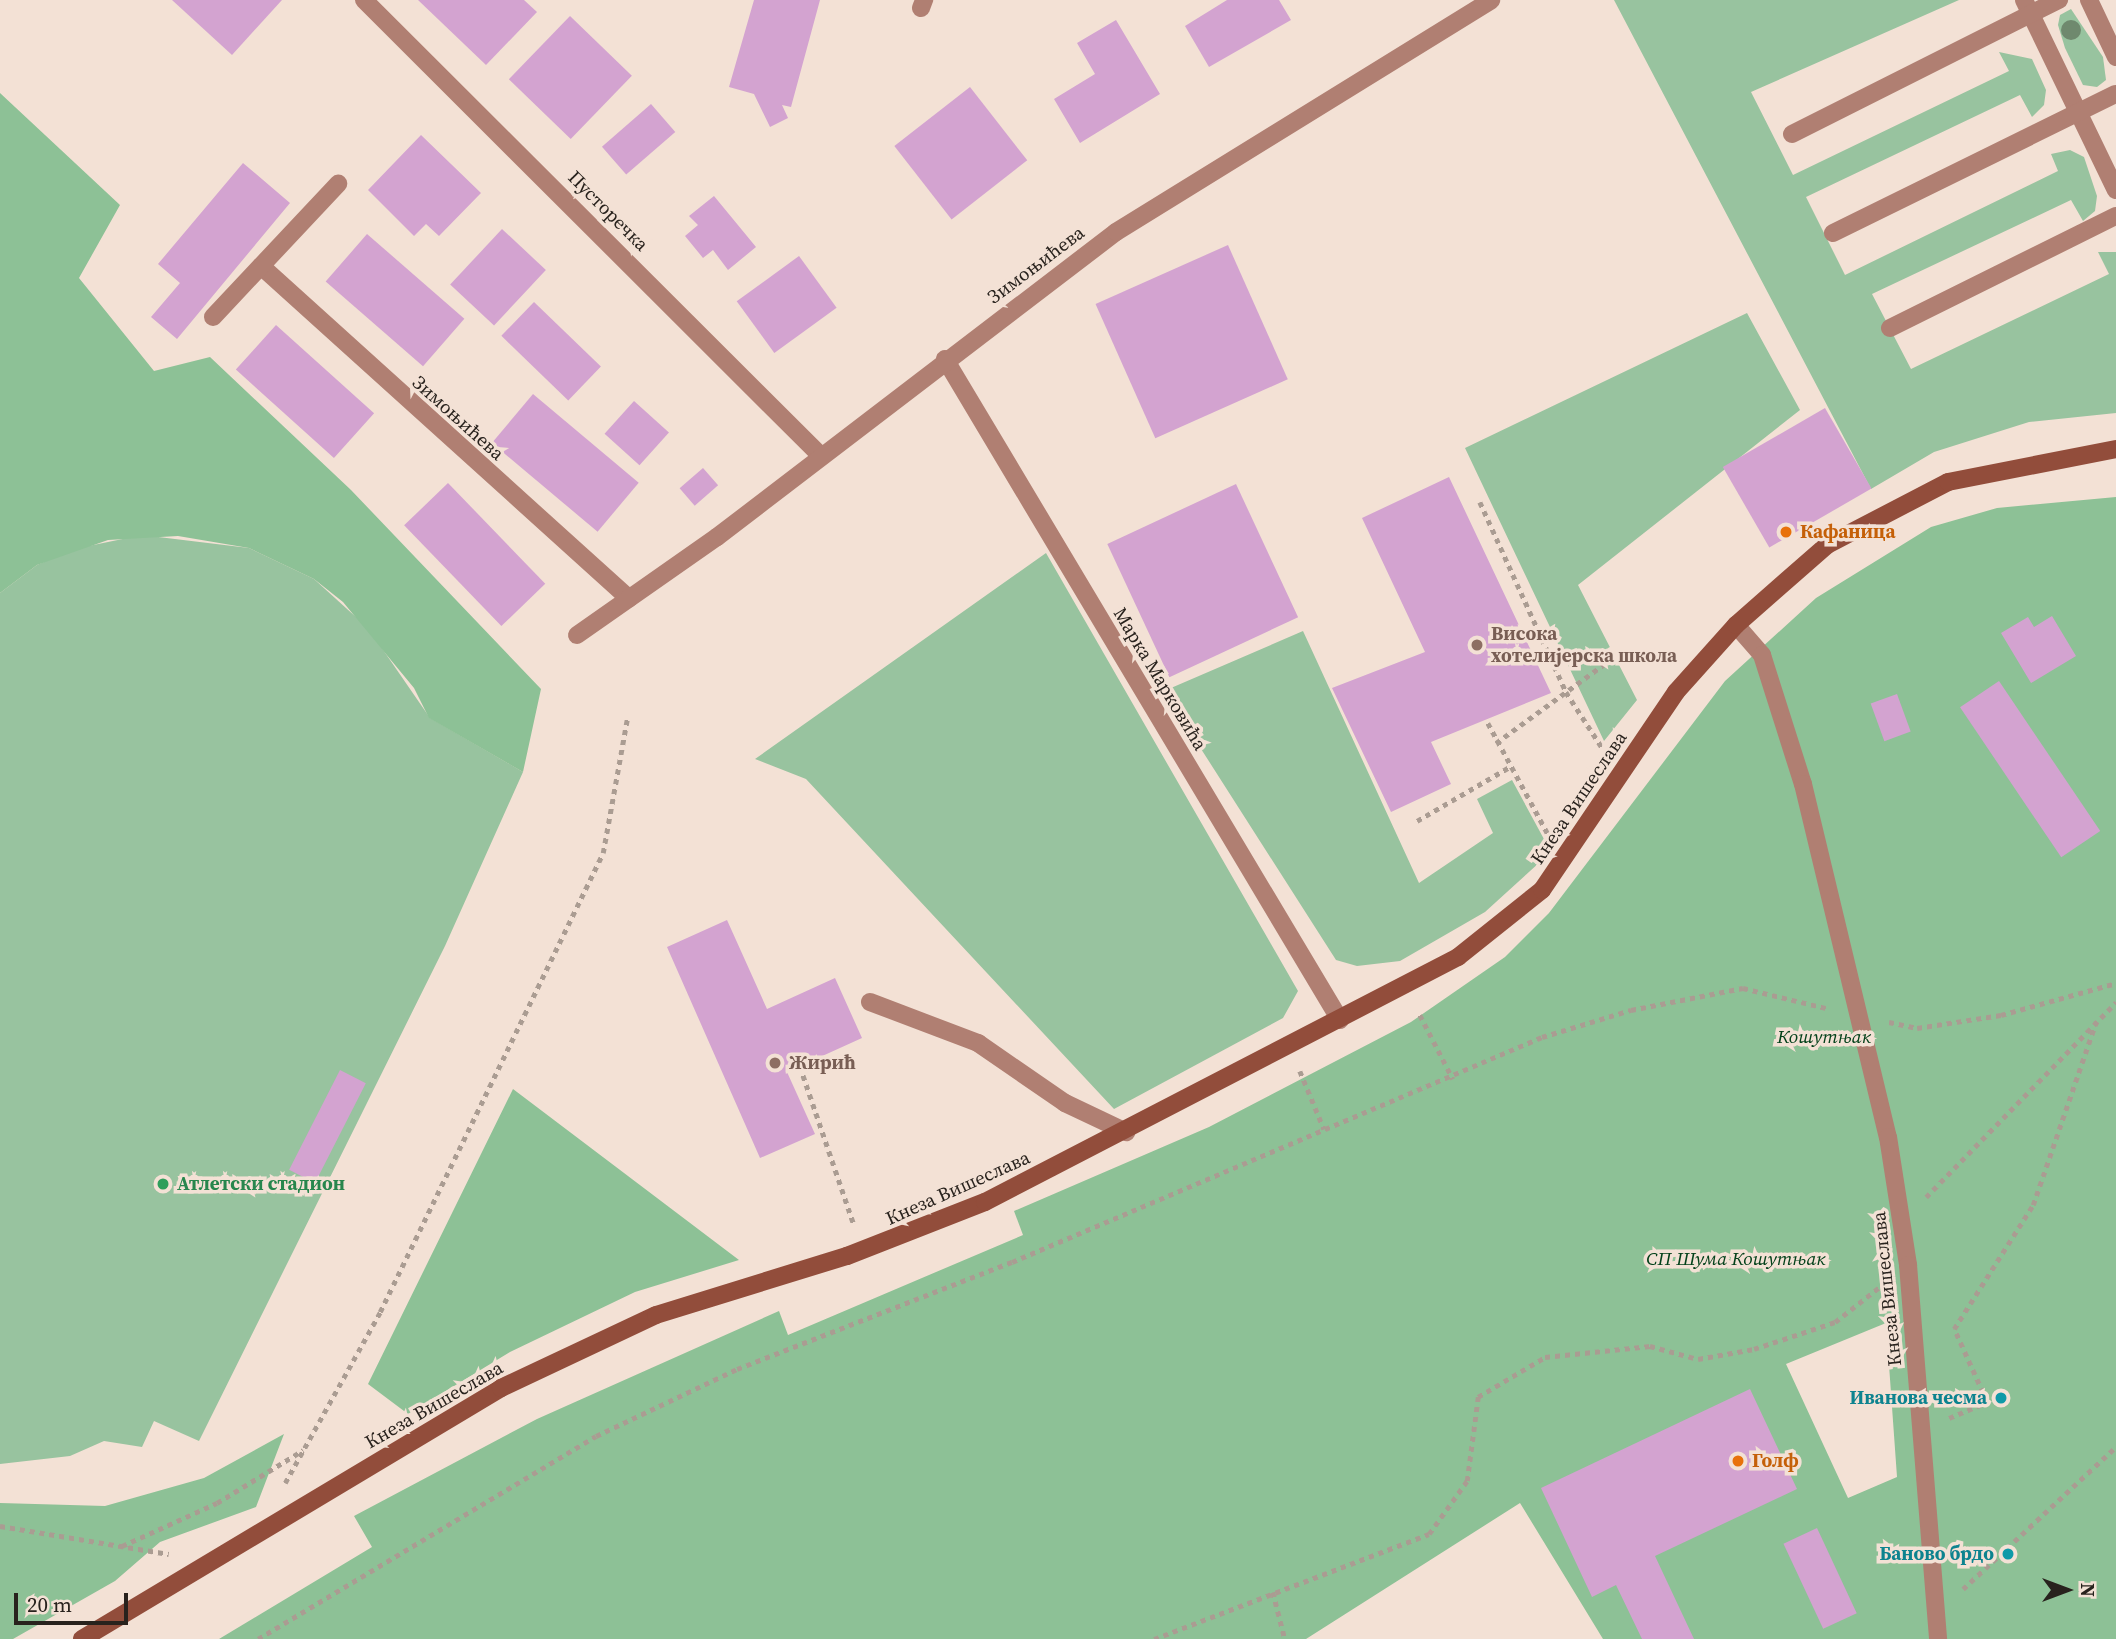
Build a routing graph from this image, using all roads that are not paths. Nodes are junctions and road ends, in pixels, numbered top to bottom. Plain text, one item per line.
1 (364, 0) edge
2 (1490, 0) edge
3 (2059, 0) edge
4 (2089, 0) edge
5 (2027, 7) edge
6 (2116, 57) edge
7 (2116, 94) edge
8 (2078, 112) junction
9 (1792, 134) dead end
10 (338, 184) dead end
11 (2116, 190) edge
12 (2116, 216) edge
13 (1833, 233) dead end
14 (261, 265) junction
15 (213, 317) dead end
16 (1890, 328) dead end
17 (945, 359) junction
18 (2116, 449) edge
19 (819, 454) junction
20 (629, 598) junction
21 (1736, 625) junction
22 (577, 635) dead end
23 (870, 1002) dead end
24 (1340, 1020) junction
25 (1126, 1132) junction
26 (82, 1639) edge
27 (1938, 1639) edge

1 - 19 street, Пусторечка
2 - 17 street, Зимоњићева
3 - 5 street
4 - 6 street
5 - 8 street
5 - 9 street
7 - 8 street
8 - 11 street
8 - 13 street
10 - 14 street
12 - 16 street
14 - 15 street
14 - 20 street, Зимоњићева
17 - 19 street, Зимоњићева
17 - 24 street, Марка Марковића
18 - 21 street, Кнеза Вишеслава
19 - 20 street, Зимоњићева
20 - 22 street, Зимоњићева
21 - 24 street, Кнеза Вишеслава
21 - 27 street, Кнеза Вишеслава
23 - 25 street
24 - 25 street, Кнеза Вишеслава
25 - 26 street, Кнеза Вишеслава

